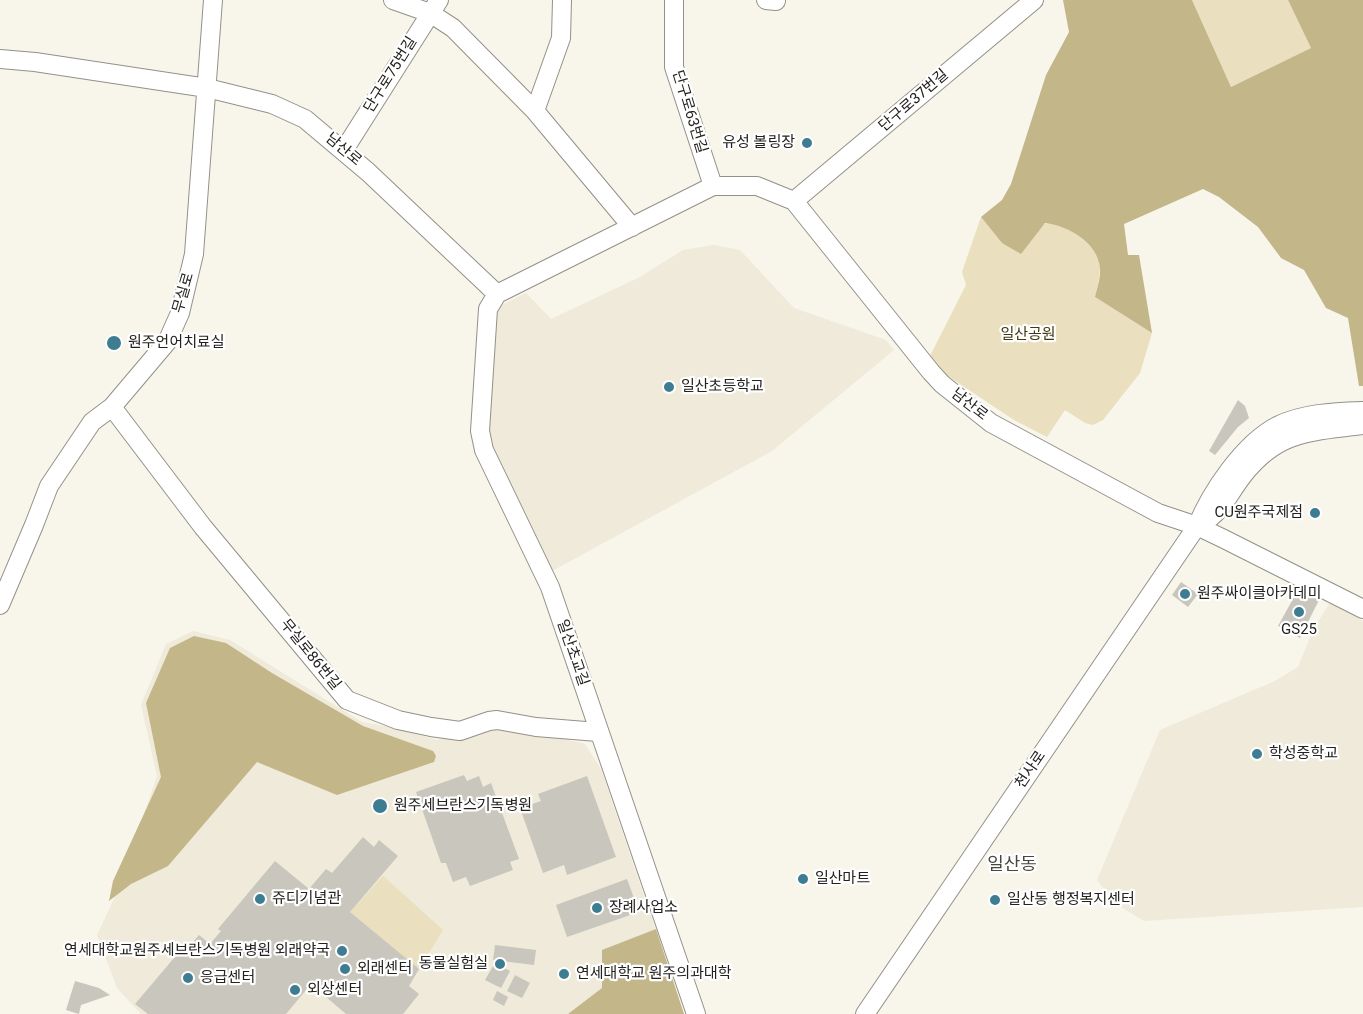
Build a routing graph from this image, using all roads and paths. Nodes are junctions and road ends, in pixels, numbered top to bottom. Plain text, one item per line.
1 (213, 0) edge
2 (393, 0) edge
3 (562, 0) edge
4 (674, 0) edge
5 (1034, 0) edge
6 (434, 7) edge
7 (0, 59) edge
8 (207, 88) junction
9 (535, 111) junction
10 (344, 150) junction
11 (712, 186) junction
12 (794, 201) junction
13 (632, 228) junction
14 (497, 294) junction
15 (112, 407) junction
16 (1363, 411) edge
17 (1363, 425) edge
18 (1278, 434) junction
19 (1197, 526) junction
20 (0, 605) edge
21 (1363, 609) edge
22 (598, 732) junction
23 (696, 1014) edge
24 (866, 1014) edge

1 - 8 street, 무실로
2 - 6 street
3 - 9 street
4 - 11 street, 단구로63번길
5 - 12 street, 단구로37번길
6 - 9 street
6 - 10 street, 단구로75번길
7 - 8 street, 남산로
8 - 10 street, 남산로
8 - 15 street, 무실로
9 - 13 street
10 - 14 street, 남산로
11 - 12 street, 남산로
11 - 13 street, 남산로
12 - 19 street, 남산로
13 - 14 street, 남산로
14 - 22 street, 일산초교길
15 - 20 street, 무실로
15 - 22 street, 무실로86번길
16 - 18 street, 천사로
17 - 18 street, 천사로
18 - 19 street, 천사로
19 - 21 street, 남산로
19 - 24 street, 천사로
22 - 23 street, 일산초교길

